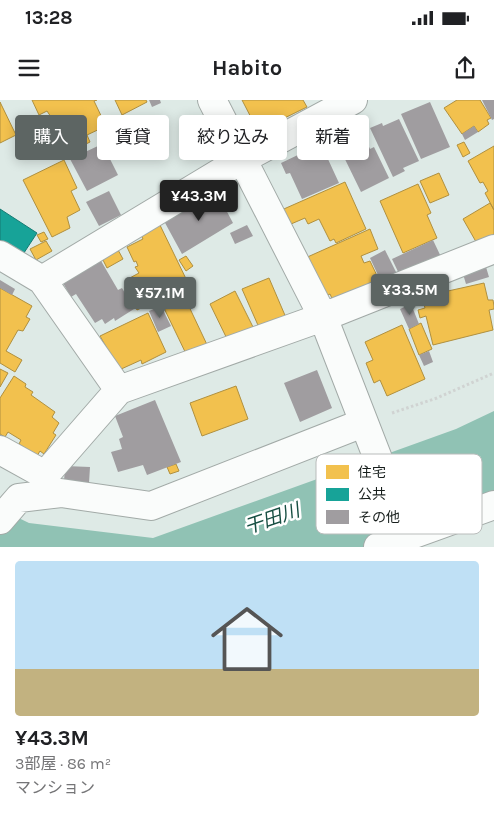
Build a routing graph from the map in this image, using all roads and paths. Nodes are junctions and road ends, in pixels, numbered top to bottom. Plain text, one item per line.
1 (212, 100) edge
2 (352, 100) edge
3 (219, 115) edge
4 (287, 135) edge
5 (241, 160) joint
6 (494, 249) edge
7 (0, 255) edge
8 (42, 280) junction
9 (323, 317) junction
10 (494, 373) edge
11 (119, 390) junction
12 (366, 430) junction
13 (0, 450) edge
14 (375, 454) edge
15 (0, 520) edge
16 (399, 534) edge
17 (378, 547) edge

1 - 3 street
2 - 4 street
5 - 8 street
5 - 9 street
6 - 9 street
7 - 8 street
8 - 11 street
9 - 11 street
9 - 12 street
10 - 12 path
11 - 13 street
12 - 14 street
12 - 15 street
16 - 17 street

